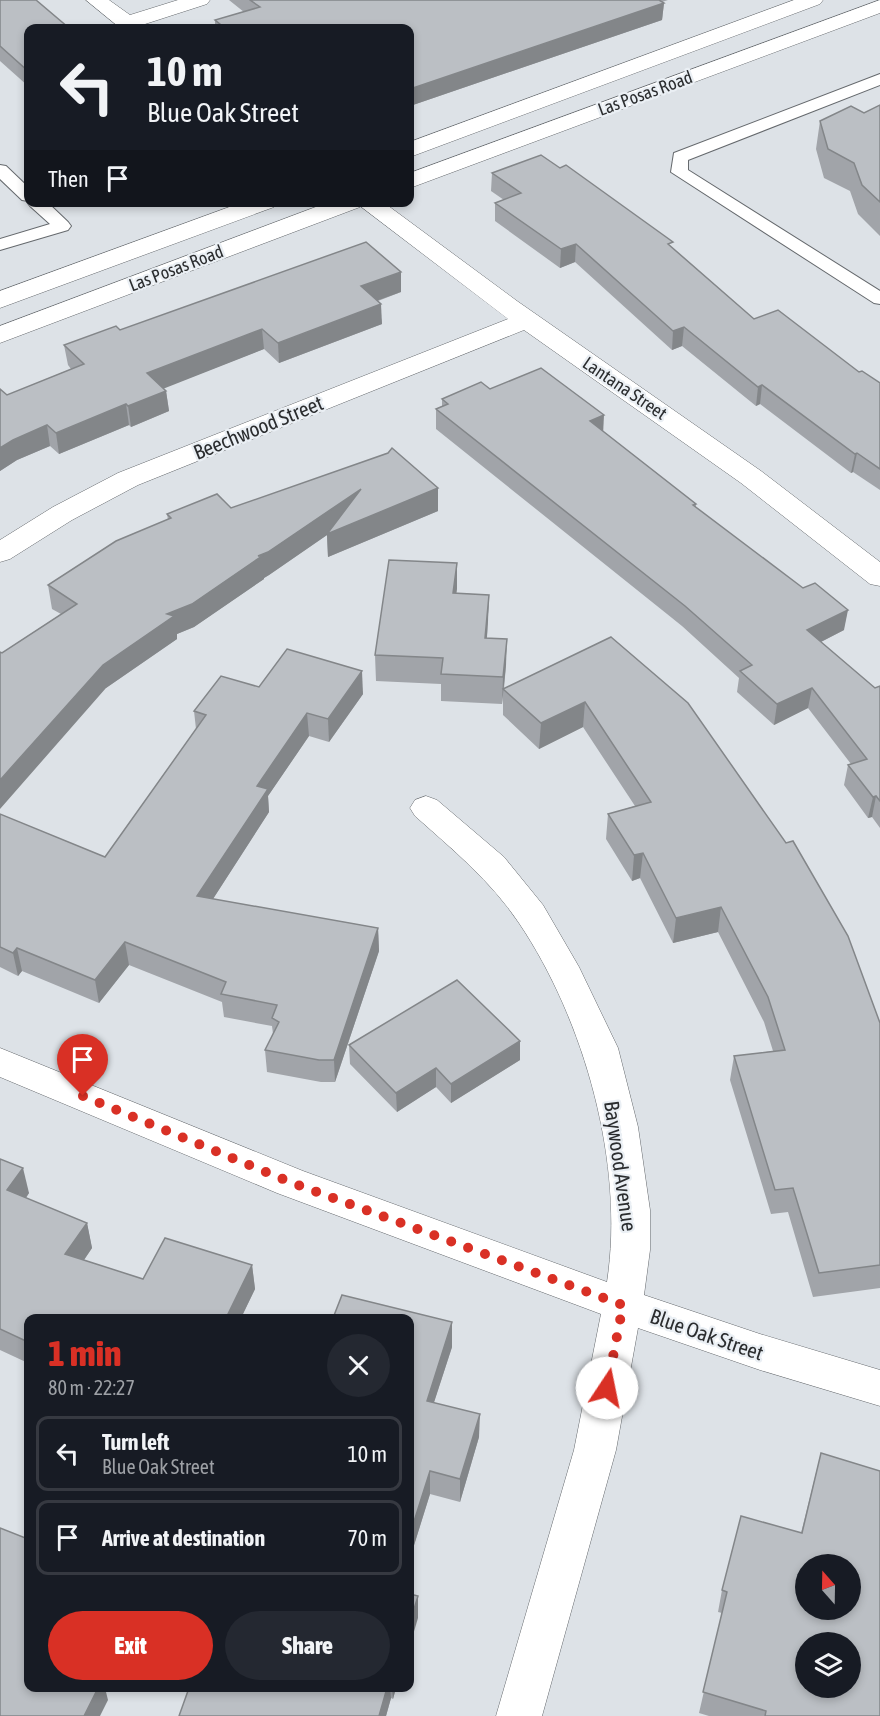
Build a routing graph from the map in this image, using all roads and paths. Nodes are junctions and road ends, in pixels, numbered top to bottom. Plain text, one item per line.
1 (96, 0) edge
2 (200, 0) edge
3 (813, 0) edge
4 (880, 6) edge
5 (127, 24) edge
6 (135, 24) edge
7 (880, 79) edge
8 (414, 149) edge
9 (0, 170) edge
10 (414, 180) edge
11 (24, 192) edge
12 (41, 207) edge
13 (252, 207) edge
14 (339, 207) edge
15 (374, 207) edge
16 (0, 245) edge
17 (880, 298) edge
18 (0, 300) edge
19 (527, 320) junction
20 (0, 335) edge
21 (0, 553) edge
22 (880, 576) edge
23 (426, 808) dead end
24 (0, 1062) edge
25 (623, 1305) junction
26 (880, 1388) edge
27 (519, 1716) edge

1 - 5 street
2 - 6 street
3 - 8 street, Las Posas Road
4 - 10 street, Las Posas Road
7 - 17 lane
9 - 11 lane
12 - 16 lane
13 - 18 street, Las Posas Road
14 - 20 street, Las Posas Road
15 - 19 street, Lantana Street
19 - 21 street, Beechwood Street
19 - 22 street, Lantana Street
23 - 25 street, Baywood Avenue
24 - 25 street, Blue Oak Street
25 - 26 street, Blue Oak Street
25 - 27 street, Baywood Avenue

